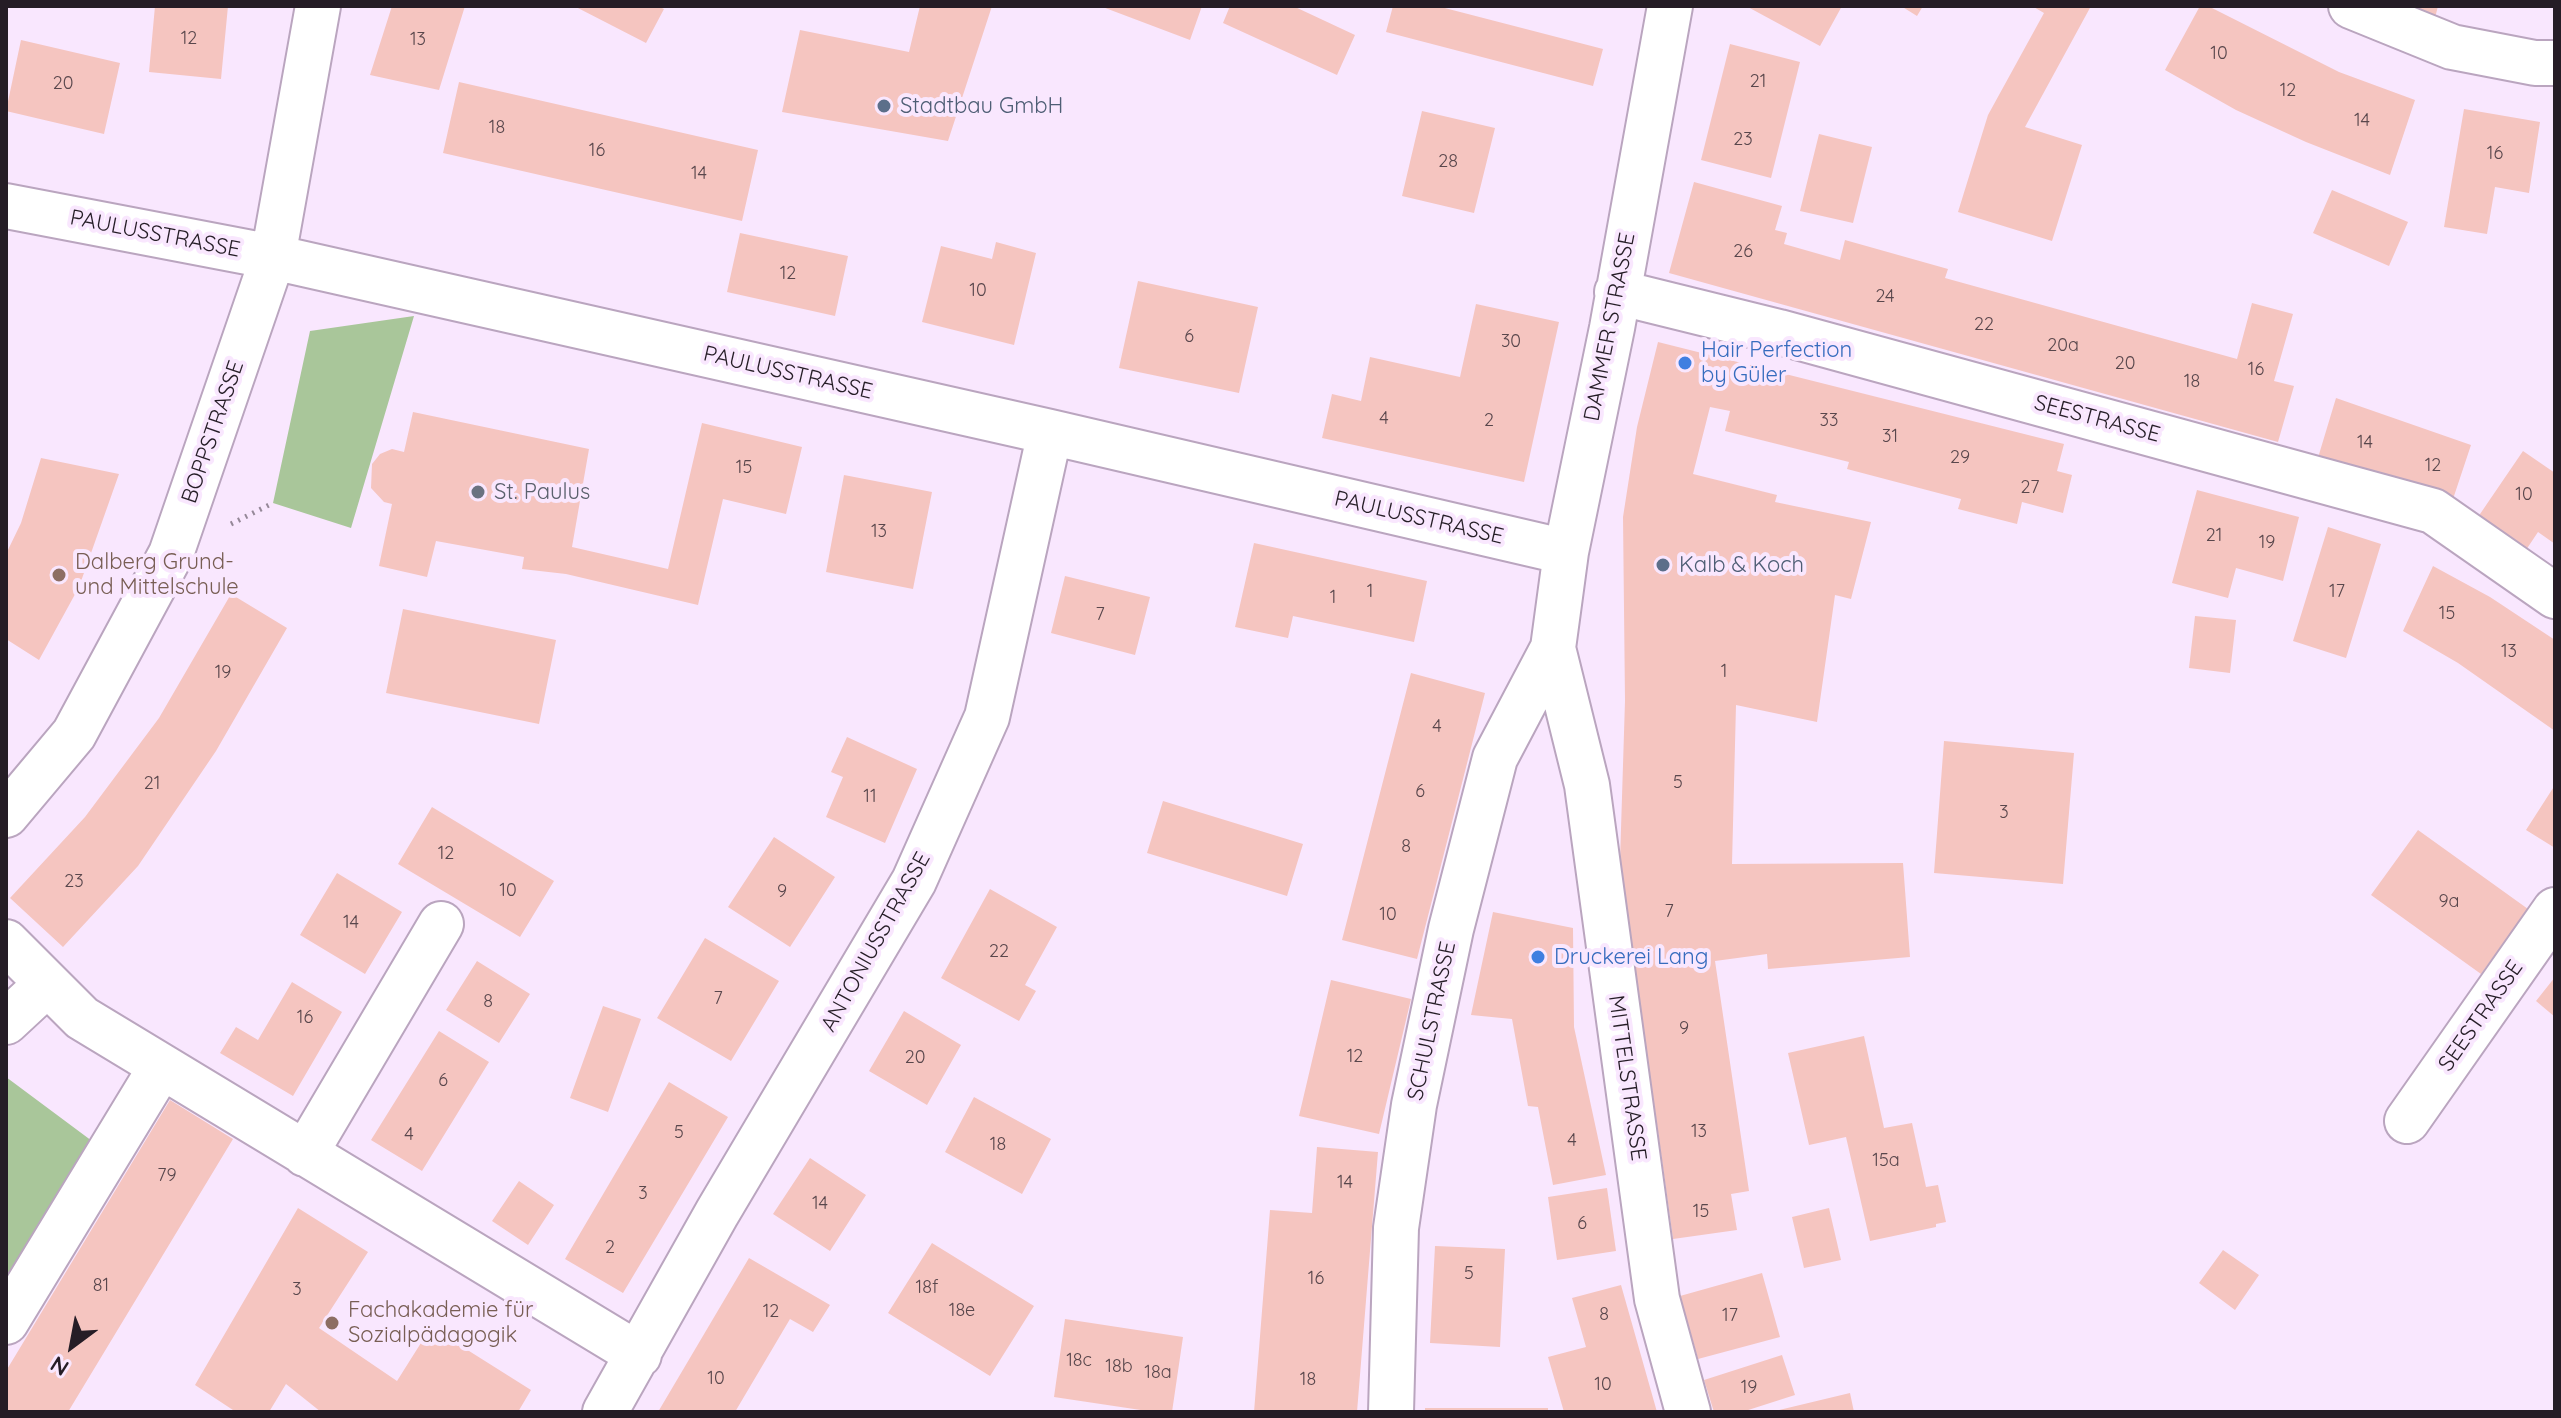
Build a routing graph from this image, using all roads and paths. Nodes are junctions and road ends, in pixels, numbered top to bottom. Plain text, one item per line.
1 (318, 6) edge
2 (1670, 6) edge
3 (2351, 6) edge
4 (2555, 63) edge
5 (6, 206) edge
6 (273, 257) junction
7 (1617, 292) junction
8 (1050, 432) junction
9 (1566, 552) junction
10 (2555, 596) edge
11 (1553, 648) junction
12 (6, 815) edge
13 (2555, 910) edge
14 (441, 924) dead end
15 (6, 942) edge
16 (47, 984) junction
17 (6, 1022) edge
18 (161, 1067) junction
19 (2407, 1121) dead end
20 (305, 1154) junction
21 (6, 1322) edge
22 (639, 1355) junction
23 (605, 1412) edge
24 (1391, 1412) edge
25 (1688, 1412) edge

1 - 6 street, BOPPSTRASSE
2 - 7 street, DAMMER STRASSE
3 - 4 street
5 - 6 street, PAULUSSTRASSE
6 - 8 street, PAULUSSTRASSE
6 - 12 street, BOPPSTRASSE
7 - 9 street, DAMMER STRASSE
7 - 10 street, SEESTRASSE
8 - 9 street, PAULUSSTRASSE
8 - 22 street, ANTONIUSSTRASSE
9 - 11 street, DAMMER STRASSE
11 - 24 street, SCHULSTRASSE
11 - 25 street, MITTELSTRASSE
13 - 19 street, SEESTRASSE
14 - 20 street
15 - 16 street
16 - 17 street
16 - 18 street
18 - 20 street
18 - 21 street
20 - 22 street
22 - 23 street, ANTONIUSSTRASSE

